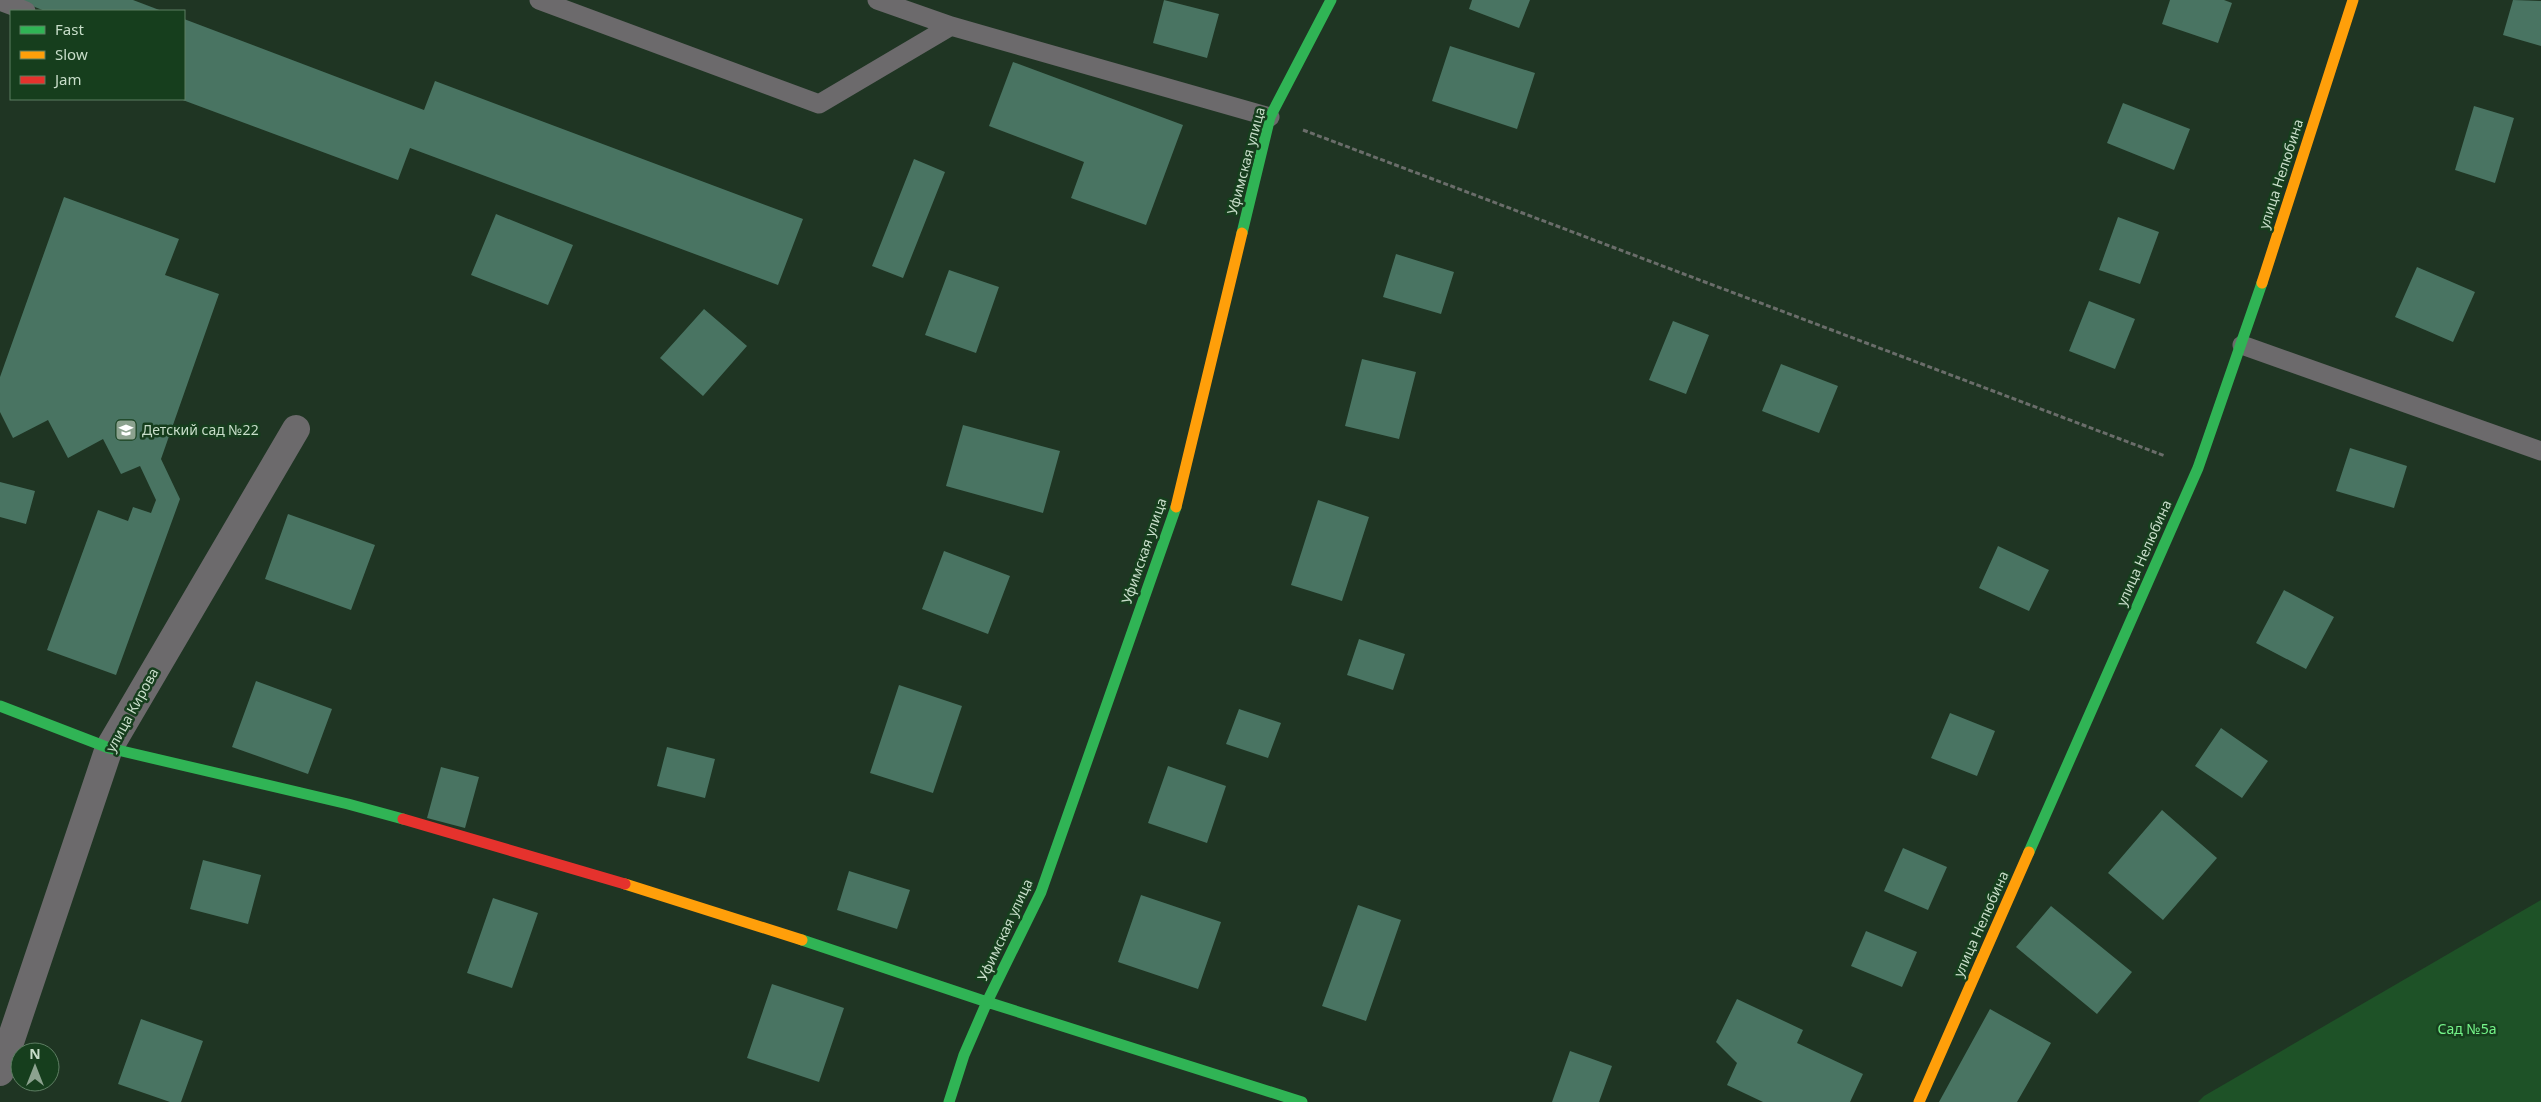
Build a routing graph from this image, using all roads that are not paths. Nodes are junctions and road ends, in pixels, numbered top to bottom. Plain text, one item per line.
1 (539, 0) edge
2 (877, 0) edge
3 (1331, 0) edge
4 (2353, 0) edge
5 (0, 1) edge
6 (23, 10) edge
7 (951, 26) junction
8 (1270, 117) junction
9 (2242, 345) junction
10 (296, 429) dead end
11 (2541, 451) edge
12 (0, 706) edge
13 (109, 748) junction
14 (987, 1002) junction
15 (0, 1072) edge
16 (949, 1102) edge
17 (1302, 1102) edge
18 (1919, 1102) edge

1 - 7 lane
2 - 7 lane
3 - 8 street, Уфимская улица
4 - 9 street, улица Нелюбина
5 - 6 lane
7 - 8 lane
8 - 14 street, Уфимская улица
9 - 11 lane
9 - 18 street, улица Нелюбина
10 - 13 street, улица Кирова
12 - 13 street
13 - 14 street
13 - 15 street, улица Кирова
14 - 16 street, Уфимская улица
14 - 17 street

